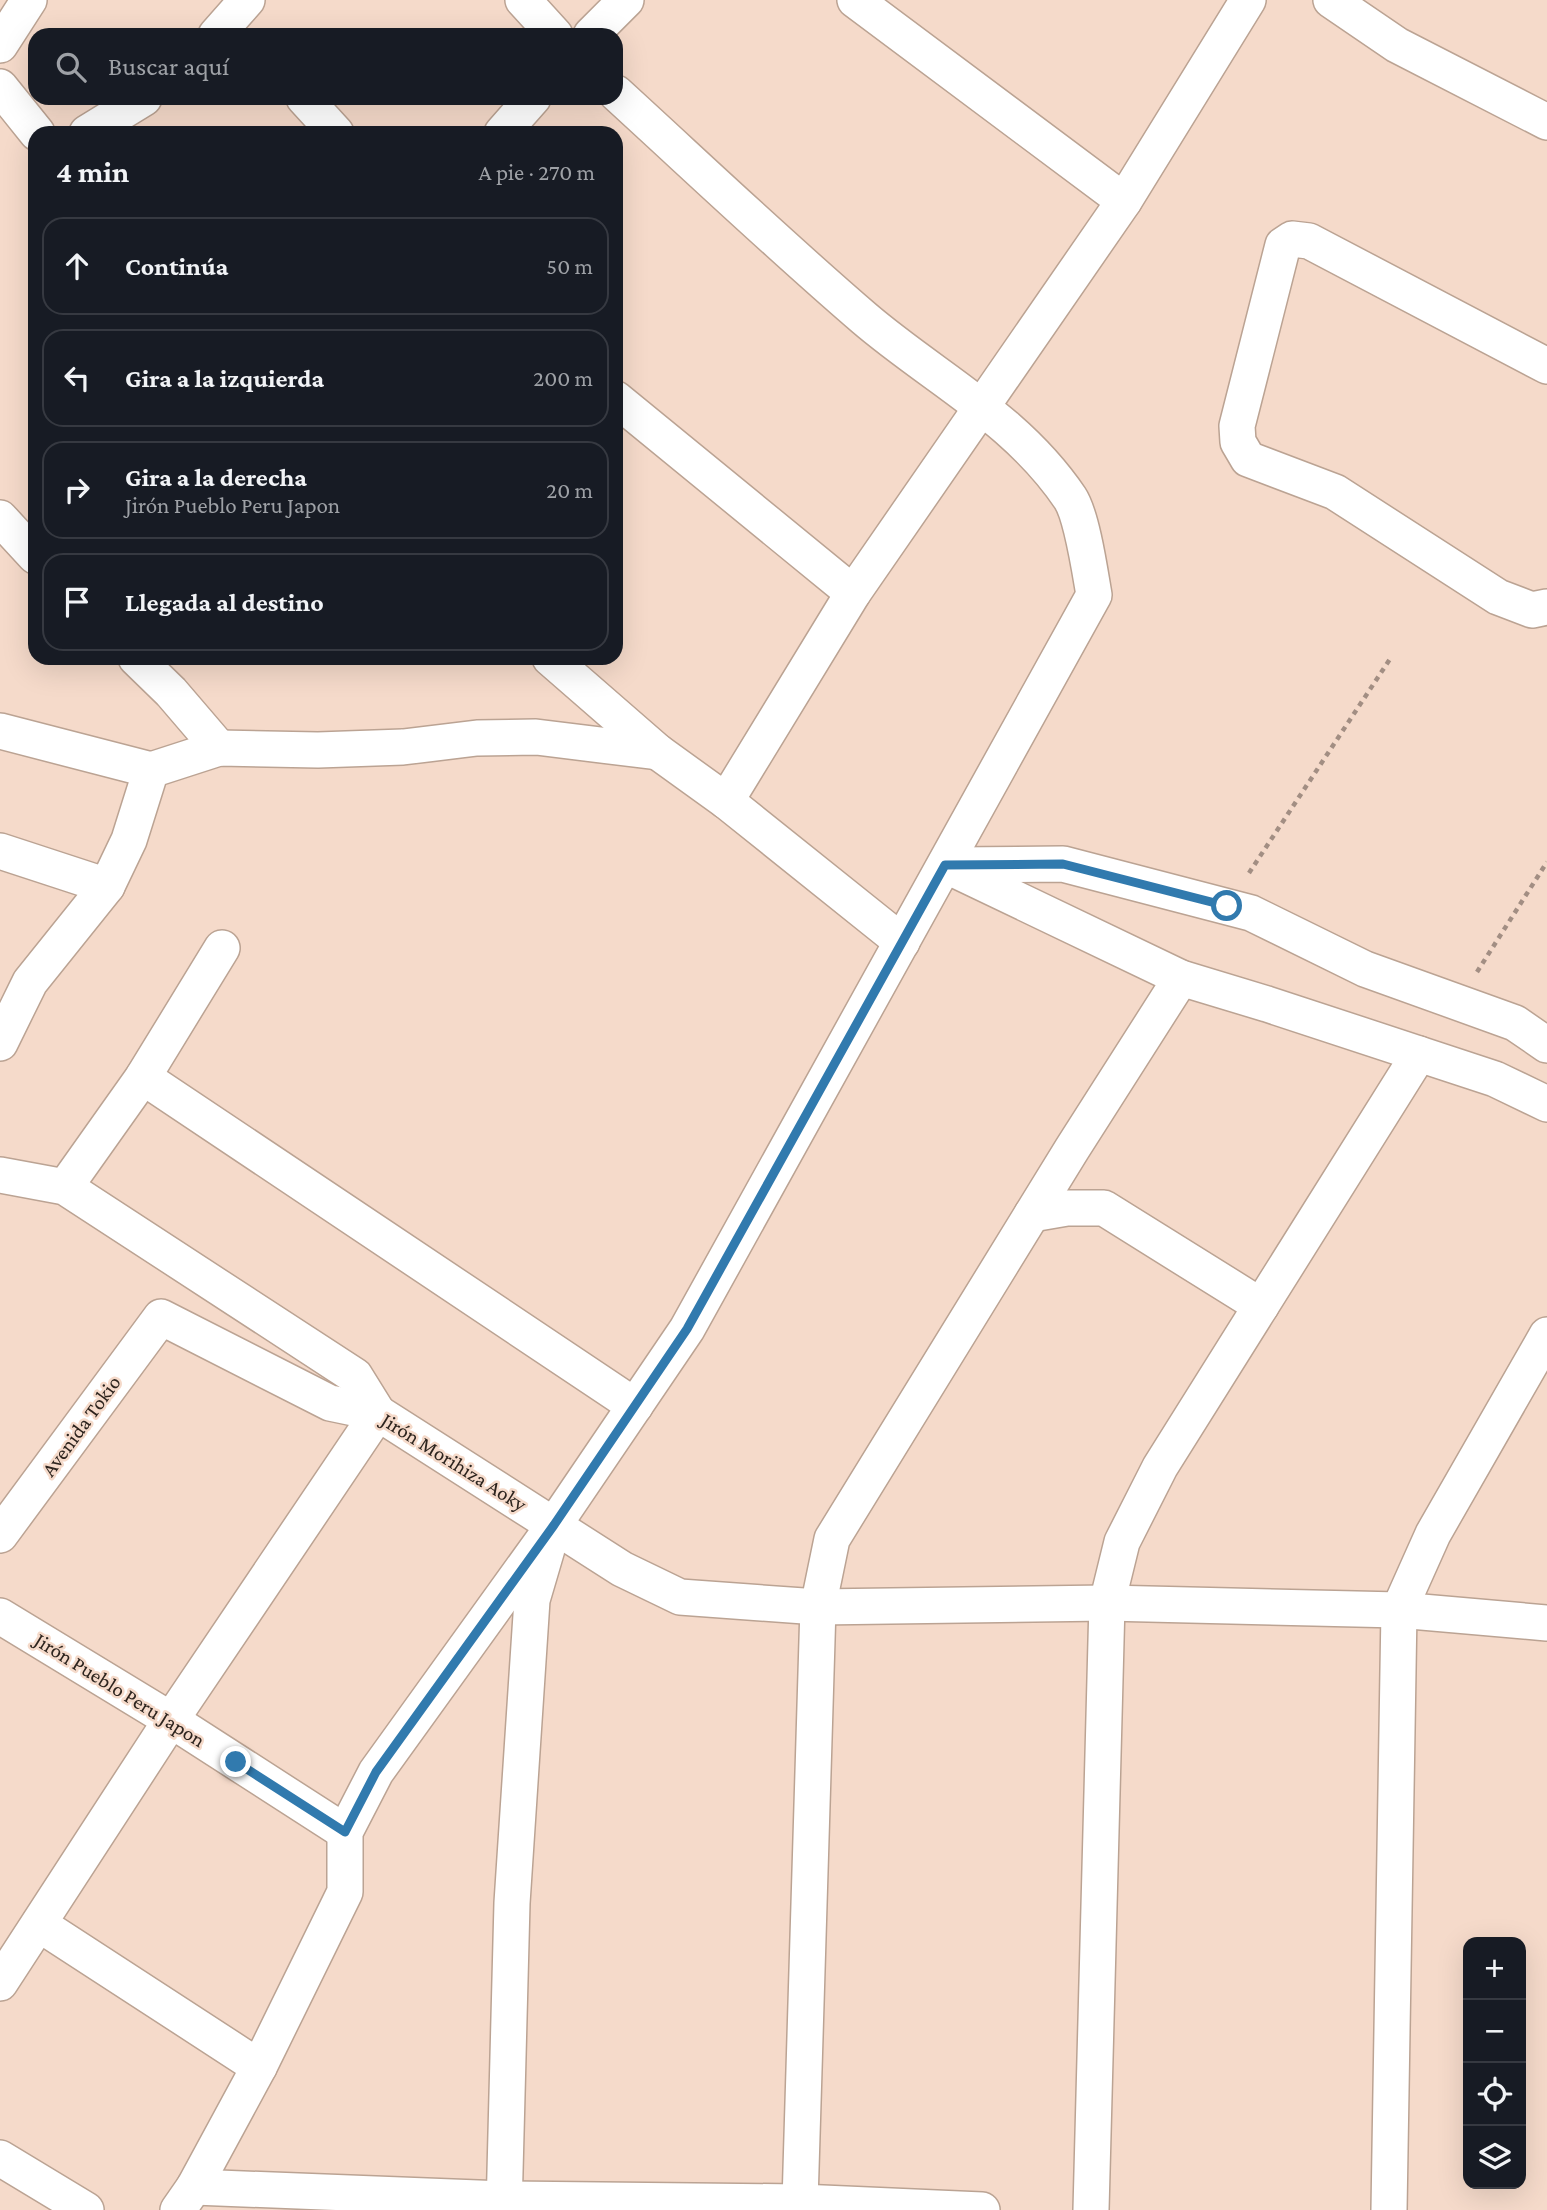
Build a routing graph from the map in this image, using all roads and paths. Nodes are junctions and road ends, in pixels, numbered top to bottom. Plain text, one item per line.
1 (29, 0) edge
2 (523, 0) edge
3 (626, 0) edge
4 (855, 0) edge
5 (1248, 0) edge
6 (1331, 0) edge
7 (549, 28) edge
8 (598, 28) edge
9 (0, 45) edge
10 (0, 88) edge
11 (623, 99) edge
12 (133, 105) edge
13 (310, 105) edge
14 (527, 105) edge
15 (1547, 122) edge
16 (31, 126) edge
17 (98, 126) edge
18 (330, 126) edge
19 (508, 126) edge
20 (1124, 201) junction
21 (1547, 366) edge
22 (623, 405) edge
23 (982, 405) junction
24 (0, 518) edge
25 (28, 548) edge
26 (853, 593) junction
27 (1547, 607) edge
28 (1390, 659) dead end
29 (143, 665) edge
30 (558, 665) edge
31 (0, 731) edge
32 (219, 748) junction
33 (658, 752) junction
34 (151, 770) junction
35 (726, 801) junction
36 (0, 851) edge
37 (1547, 862) edge
38 (945, 865) junction
39 (107, 886) junction
40 (1227, 906) junction
41 (902, 942) junction
42 (222, 947) dead end
43 (15, 977) edge
44 (1181, 978) junction
45 (1458, 1002) junction
46 (0, 1044) edge
47 (1547, 1045) edge
48 (1419, 1054) junction
49 (143, 1077) junction
50 (1547, 1104) edge
51 (0, 1175) edge
52 (65, 1187) junction
53 (1032, 1214) junction
54 (1261, 1306) junction
55 (161, 1317) joint
56 (1547, 1335) edge
57 (635, 1406) junction
58 (377, 1413) junction
59 (554, 1525) junction
60 (0, 1535) edge
61 (1107, 1603) junction
62 (818, 1607) junction
63 (1399, 1610) junction
64 (0, 1616) edge
65 (1547, 1623) edge
66 (171, 1720) junction
67 (345, 1832) junction
68 (39, 1924) junction
69 (0, 1983) edge
70 (259, 2067) junction
71 (0, 2158) edge
72 (186, 2199) edge
73 (800, 2202) junction
74 (504, 2205) edge
75 (86, 2210) edge
76 (982, 2210) edge
77 (1091, 2210) edge
78 (1389, 2210) edge

1 - 9 street
2 - 7 street
3 - 8 street
4 - 20 street
5 - 20 street
6 - 15 street
10 - 16 street
11 - 23 street
12 - 17 street
13 - 18 street
14 - 19 street
20 - 23 street
21 - 27 street
22 - 26 street
23 - 26 street
23 - 38 street
24 - 25 street
26 - 35 street
28 - 40 path
29 - 32 street
30 - 33 street
31 - 34 street
32 - 33 street
32 - 34 street
33 - 35 street
34 - 39 street
35 - 41 street
36 - 39 street
37 - 45 path
38 - 40 street
38 - 41 street
38 - 44 street
39 - 43 street
40 - 45 street
41 - 57 street
42 - 49 street
43 - 46 street
44 - 48 street
44 - 53 street
45 - 47 street
48 - 50 street
48 - 54 street
49 - 52 street
49 - 57 street
51 - 52 street
52 - 58 street
53 - 54 street
53 - 62 street
54 - 61 street
55 - 58 street, Jirón Morihiza Aoky
55 - 60 street, Avenida Tokio
56 - 63 street
57 - 59 street
58 - 59 street, Jirón Morihiza Aoky
58 - 66 street
59 - 62 street, Jirón Morihiza Aoky
59 - 67 street
59 - 74 street
61 - 62 street, Jirón Morihiza Aoky
61 - 63 street, Jirón Morihiza Aoky
61 - 77 street
62 - 73 street
63 - 65 street, Jirón Morihiza Aoky
63 - 78 street
64 - 66 street, Jirón Pueblo Peru Japon
66 - 67 street, Jirón Pueblo Peru Japon
66 - 68 street
67 - 70 street
68 - 69 street
68 - 70 street
70 - 72 street
71 - 75 street
72 - 74 street
73 - 74 street
73 - 76 street

